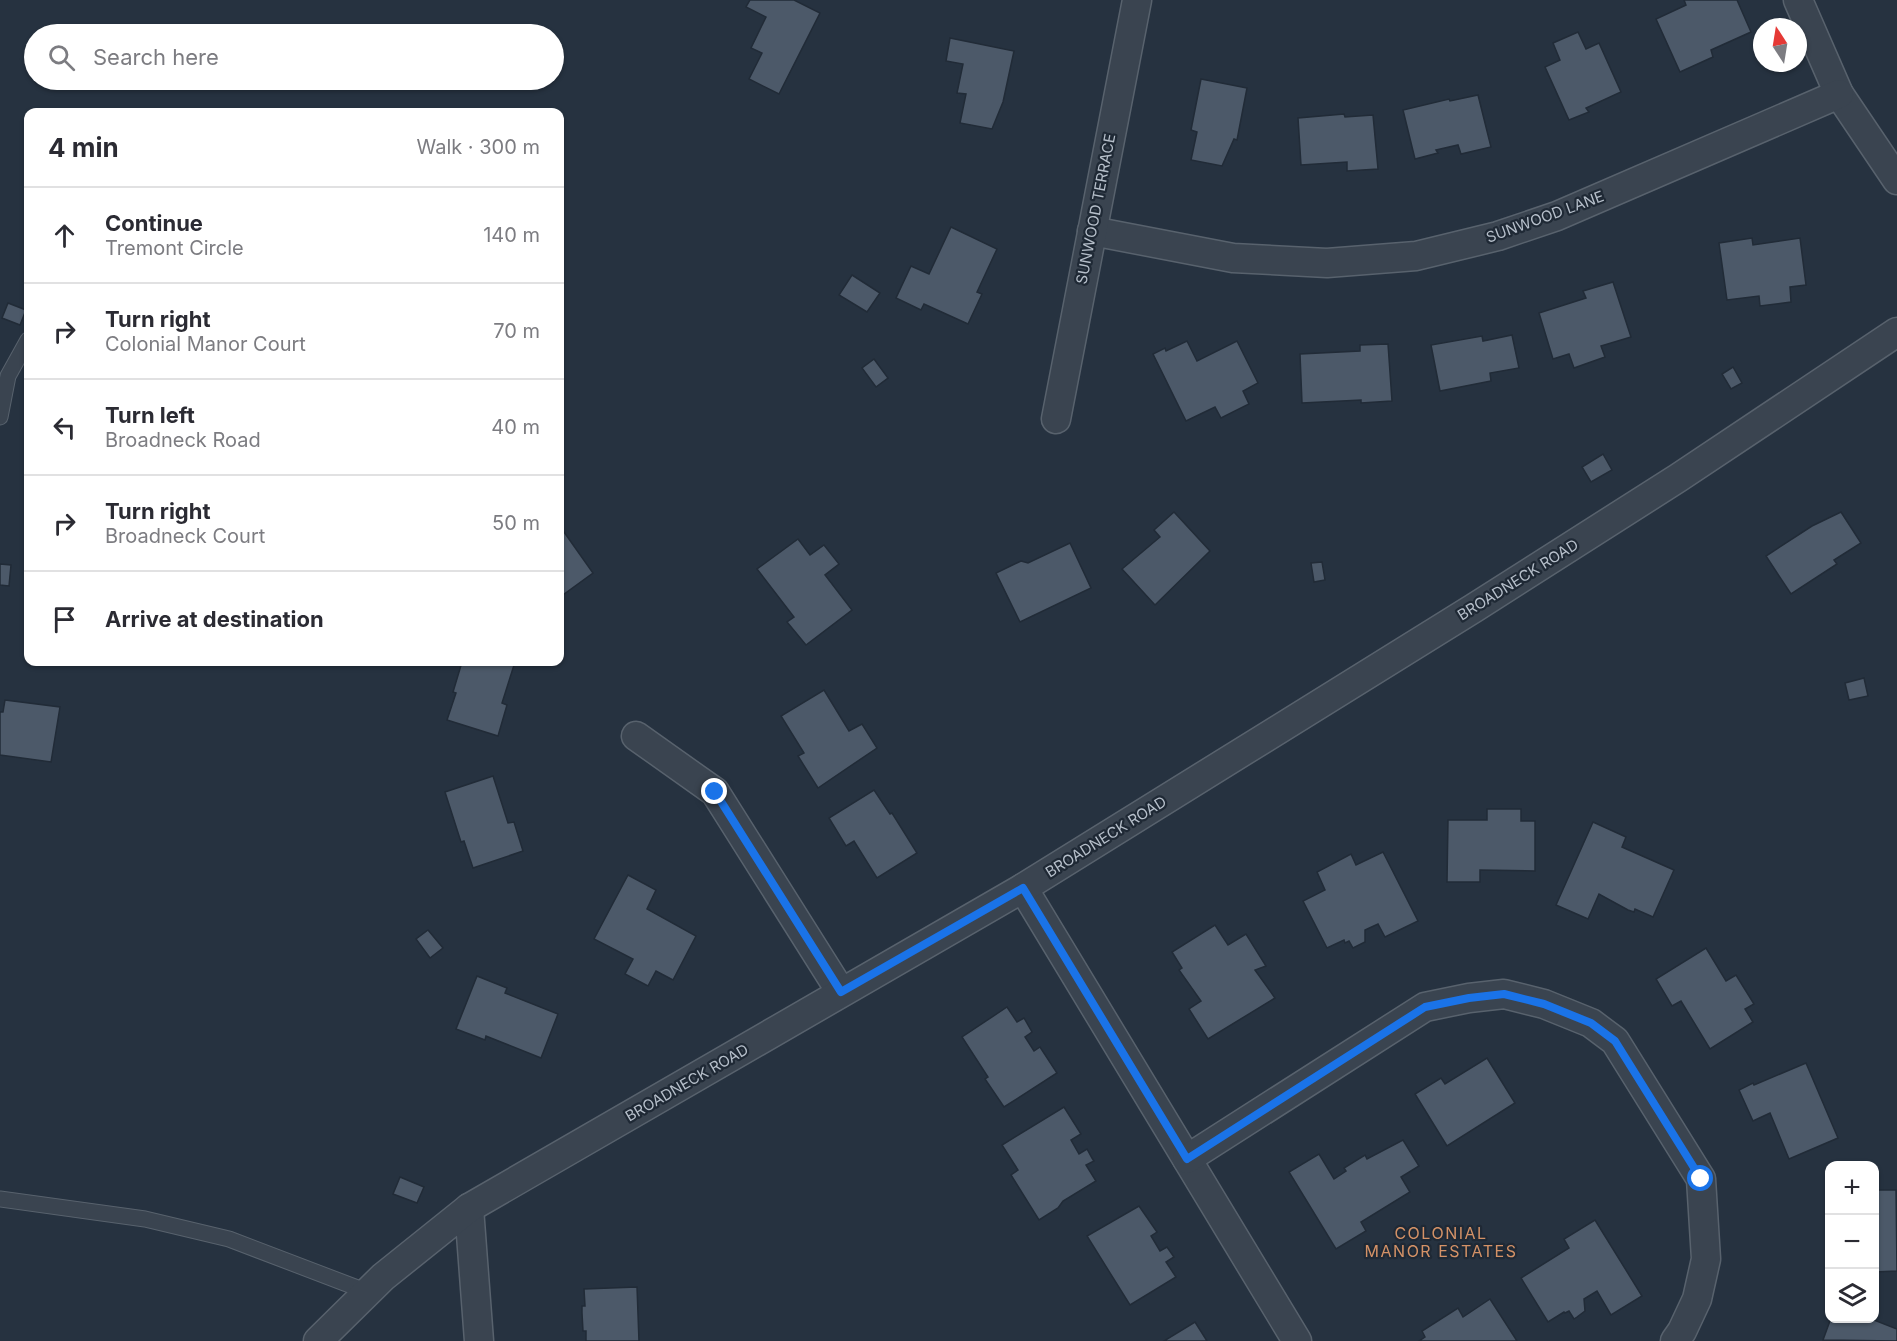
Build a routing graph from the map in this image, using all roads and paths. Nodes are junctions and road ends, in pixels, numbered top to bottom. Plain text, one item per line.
1 (1137, 0) edge
2 (1798, 0) edge
3 (1839, 94) junction
4 (1897, 180) edge
5 (1092, 231) junction
6 (1897, 332) edge
7 (24, 347) edge
8 (0, 417) edge
9 (1056, 418) dead end
10 (636, 736) dead end
11 (1023, 888) junction
12 (841, 992) junction
13 (1187, 1159) junction
14 (0, 1199) edge
15 (470, 1208) junction
16 (368, 1292) junction
17 (318, 1341) edge
18 (479, 1341) edge
19 (1297, 1341) edge
20 (1674, 1341) edge

1 - 5 street, SUNWOOD TERRACE
2 - 3 street
3 - 4 street
3 - 5 street, SUNWOOD LANE
5 - 9 street, SUNWOOD TERRACE
6 - 11 street, BROADNECK ROAD
7 - 8 lane
10 - 12 street
11 - 12 street, BROADNECK ROAD
11 - 13 street
12 - 15 street, BROADNECK ROAD
13 - 19 street
13 - 20 street
14 - 16 lane
15 - 16 street, BROADNECK ROAD
15 - 18 street
16 - 17 street, BROADNECK ROAD

